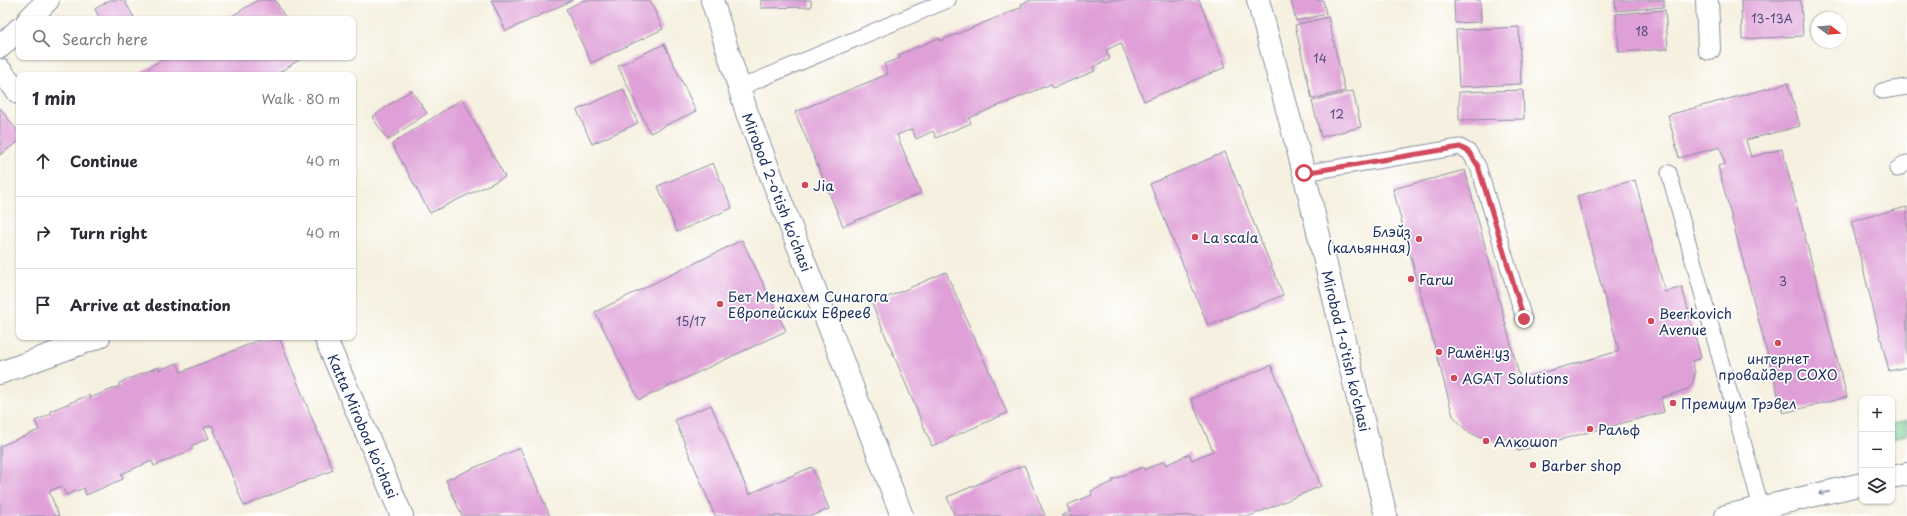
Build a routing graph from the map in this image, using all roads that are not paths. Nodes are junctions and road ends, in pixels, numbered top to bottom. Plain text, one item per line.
1 (48, 0) edge
2 (712, 0) edge
3 (948, 0) edge
4 (1258, 0) edge
5 (1707, 0) edge
6 (32, 16) edge
7 (16, 31) edge
8 (0, 47) edge
9 (1709, 49) dead end
10 (0, 70) edge
11 (1907, 87) edge
12 (739, 88) junction
13 (16, 89) edge
14 (1882, 91) dead end
15 (1304, 173) junction
16 (1669, 173) dead end
17 (1524, 319) dead end
18 (90, 340) edge
19 (326, 340) edge
20 (0, 373) edge
21 (1907, 474) edge
22 (1895, 477) edge
23 (1859, 485) edge
24 (1761, 507) junction
25 (402, 516) edge
26 (902, 516) edge
27 (1386, 516) edge
28 (1726, 516) edge

1 - 6 street
2 - 12 street, Mirobod 2-o'tish ko'chasi
3 - 12 lane
4 - 15 street, Mirobod 1-o'tish ko'chasi
5 - 9 street
7 - 8 street
10 - 13 street
11 - 14 lane
12 - 26 street, Mirobod 2-o'tish ko'chasi
15 - 17 lane
15 - 27 street, Mirobod 1-o'tish ko'chasi
16 - 24 lane
18 - 20 street
19 - 25 street, Katta Mirobod ko'chasi
21 - 22 street
23 -> 24 street
24 - 28 street

